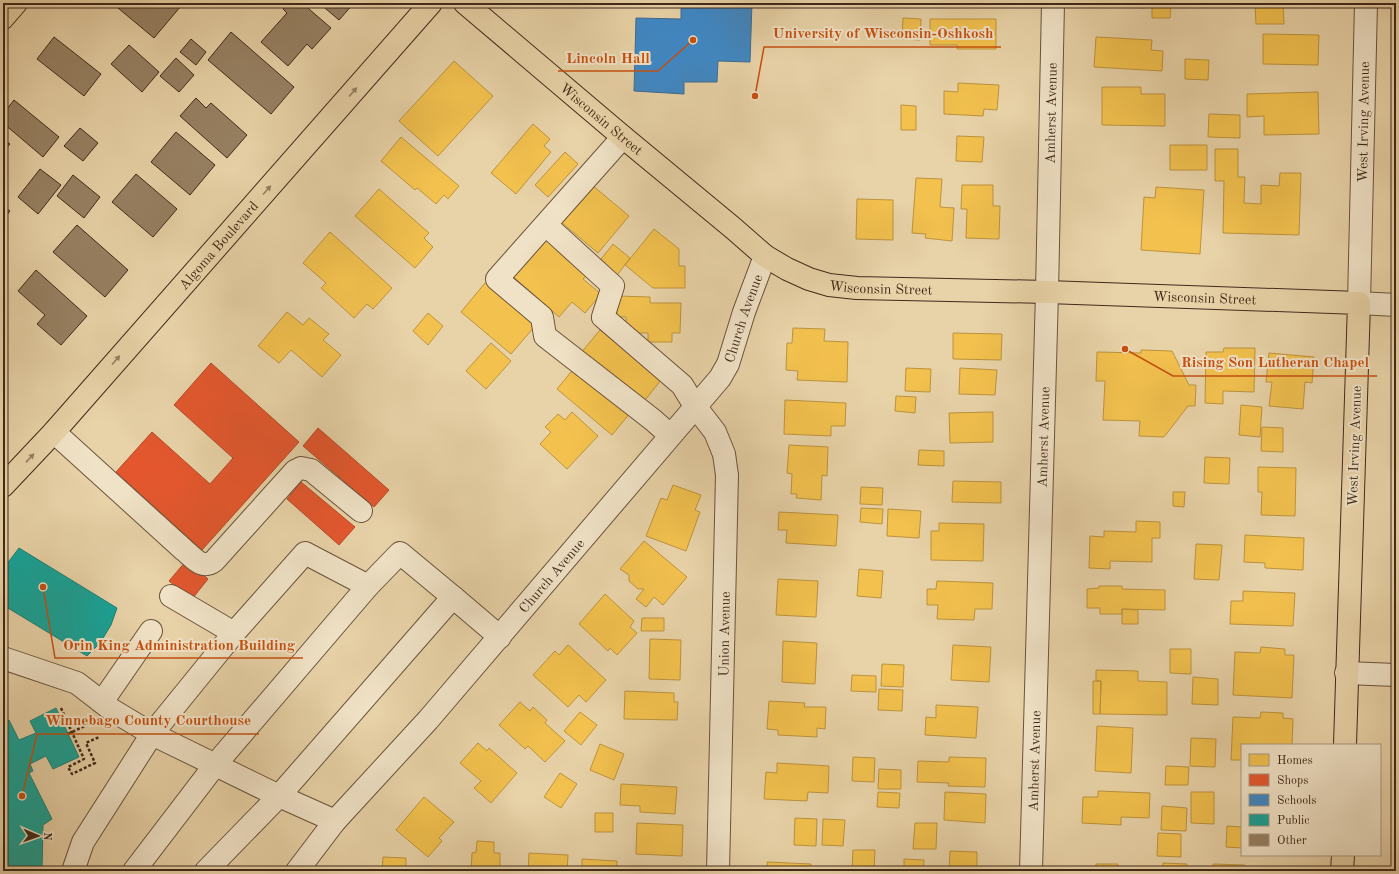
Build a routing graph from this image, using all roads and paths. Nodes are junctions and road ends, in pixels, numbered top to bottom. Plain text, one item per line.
1 (16, 3) edge
2 (431, 3) edge
3 (465, 3) edge
4 (1053, 3) edge
5 (1366, 3) edge
6 (3, 18) edge
7 (623, 137) junction
8 (546, 225) junction
9 (765, 256) junction
10 (1047, 292) junction
11 (1359, 303) junction
12 (1396, 305) edge
13 (695, 406) junction
14 (54, 432) junction
15 (670, 435) junction
16 (3, 486) edge
17 (361, 511) dead end
18 (368, 586) junction
19 (171, 596) dead end
20 (453, 597) junction
21 (151, 631) dead end
22 (234, 633) junction
23 (500, 637) junction
24 (3, 658) edge
25 (1346, 673) junction
26 (1396, 675) edge
27 (102, 702) junction
28 (61, 708) dead end
29 (84, 726) dead end
30 (72, 732) junction
31 (68, 734) dead end
32 (152, 734) junction
33 (100, 738) dead end
34 (1345, 744) edge
35 (215, 766) junction
36 (279, 796) junction
37 (335, 821) junction
38 (1342, 856) edge
39 (73, 871) edge
40 (134, 871) edge
41 (206, 871) edge
42 (297, 871) edge
43 (718, 871) edge
44 (1031, 871) edge
45 (1342, 871) edge

1 - 6 main road
14 -> 2 main road, Algoma Boulevard
3 - 7 main road, Wisconsin Street
4 - 10 street, Amherst Avenue
5 - 11 street, West Irving Avenue
7 - 8 street
7 - 9 main road, Wisconsin Street
8 - 13 street, Union Avenue
8 - 15 street
9 - 10 main road, Wisconsin Street
9 - 13 street, Church Avenue
10 - 11 main road, Wisconsin Street
10 - 44 street, Amherst Avenue
11 - 12 street, Wisconsin Street
11 - 25 main road, West Irving Avenue
13 - 15 street, Church Avenue
13 - 43 street, Union Avenue
16 -> 14 main road, Algoma Boulevard
14 - 17 street
15 - 23 street, Church Avenue
18 - 20 street
18 - 22 street
18 - 35 street
19 - 22 street
20 - 23 street
20 - 36 street
21 - 27 street
22 - 32 street
23 - 37 street, Church Avenue
24 - 27 street
25 - 26 street
25 - 34 main road, West Irving Avenue
27 - 32 street
28 - 30 path
29 - 30 path
30 - 31 path
30 - 33 path
32 - 35 street
32 - 39 street
35 - 36 street
35 - 40 street
36 - 37 street
36 - 41 street
37 - 42 street, Church Avenue
38 - 45 main road

